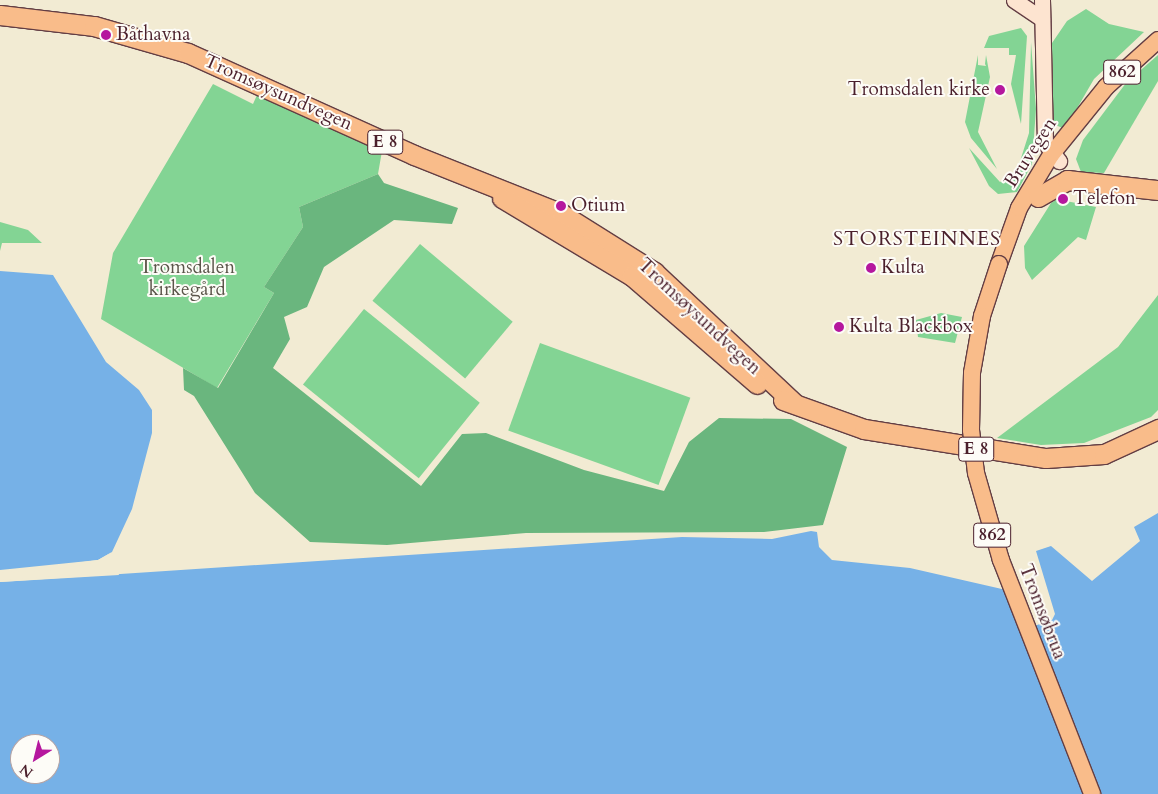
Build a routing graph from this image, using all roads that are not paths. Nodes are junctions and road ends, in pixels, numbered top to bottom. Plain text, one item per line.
1 (1014, 0) edge
2 (1042, 0) edge
3 (0, 15) edge
4 (1042, 20) junction
5 (1158, 40) edge
6 (1055, 158) junction
7 (1158, 190) edge
8 (1038, 196) junction
9 (1016, 226) junction
10 (999, 264) joint
11 (1158, 429) edge
12 (1092, 794) edge

1 - 4 street
2 - 4 street
3 - 11 highway, Tromsøysundvegen / E 8
4 - 6 street
5 - 6 main road, Bruvegen / 862
6 - 8 main road, Bruvegen / 862
6 - 9 main road, Bruvegen / 862
7 - 8 highway
8 - 9 main road, Bruvegen / 862
9 - 10 main road, Bruvegen / 862
10 - 12 main road, Tromsøbrua / 862, bridge

